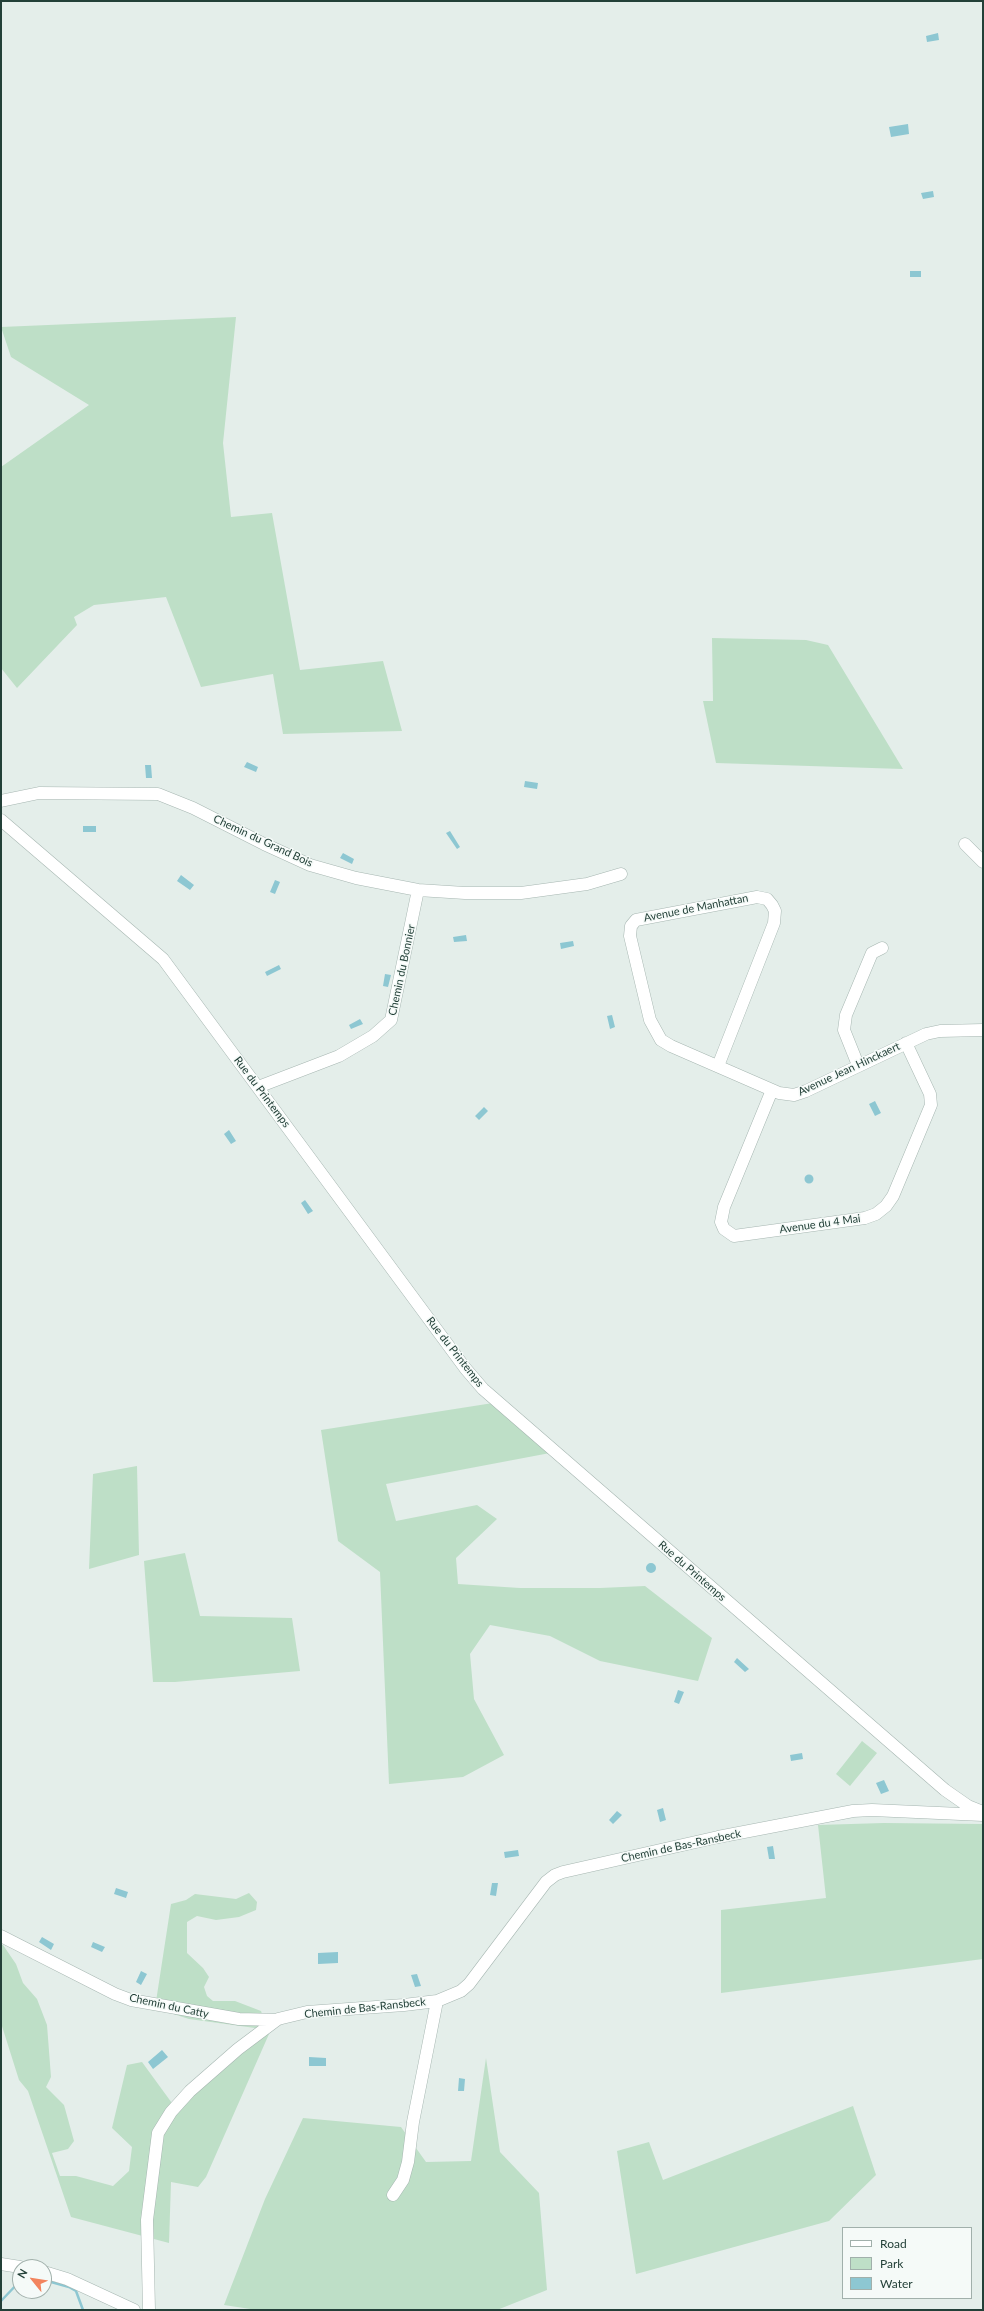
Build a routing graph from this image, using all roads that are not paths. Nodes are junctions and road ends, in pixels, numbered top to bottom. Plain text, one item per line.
1 (1, 801) edge
2 (1, 820) edge
3 (965, 844) dead end
4 (983, 862) edge
5 (621, 874) dead end
6 (418, 890) junction
7 (882, 948) dead end
8 (983, 1030) edge
9 (906, 1042) junction
10 (718, 1066) junction
11 (858, 1066) junction
12 (258, 1087) junction
13 (772, 1090) junction
14 (983, 1812) edge
15 (983, 1815) edge
16 (1, 1936) edge
17 (437, 2001) junction
18 (278, 2019) junction
19 (393, 2195) dead end
20 (1, 2264) edge
21 (12, 2266) edge
22 (52, 2274) edge
23 (134, 2310) edge
24 (149, 2310) edge

1 - 6 street, Chemin du Grand Bois
2 - 12 street, Rue du Printemps
3 - 4 street
5 - 6 street, Chemin du Grand Bois
6 - 12 street, Chemin du Bonnier
7 - 11 street
8 - 9 street, Avenue Jean Hinckaert
9 - 11 street, Avenue Jean Hinckaert
9 - 13 street, Avenue du 4 Mai
10 - 10 street, Avenue de Manhattan
10 - 13 street, Avenue Jean Hinckaert
11 - 13 street, Avenue Jean Hinckaert
12 - 14 street, Rue du Printemps
15 - 17 street, Chemin de Bas-Ransbeck
16 - 18 street, Chemin du Catty
17 - 18 street, Chemin de Bas-Ransbeck
17 - 19 street, Chemin de Bas-Ransbeck
18 - 24 street, Chemin de Bas-Ransbeck
20 - 21 street
22 - 23 street

